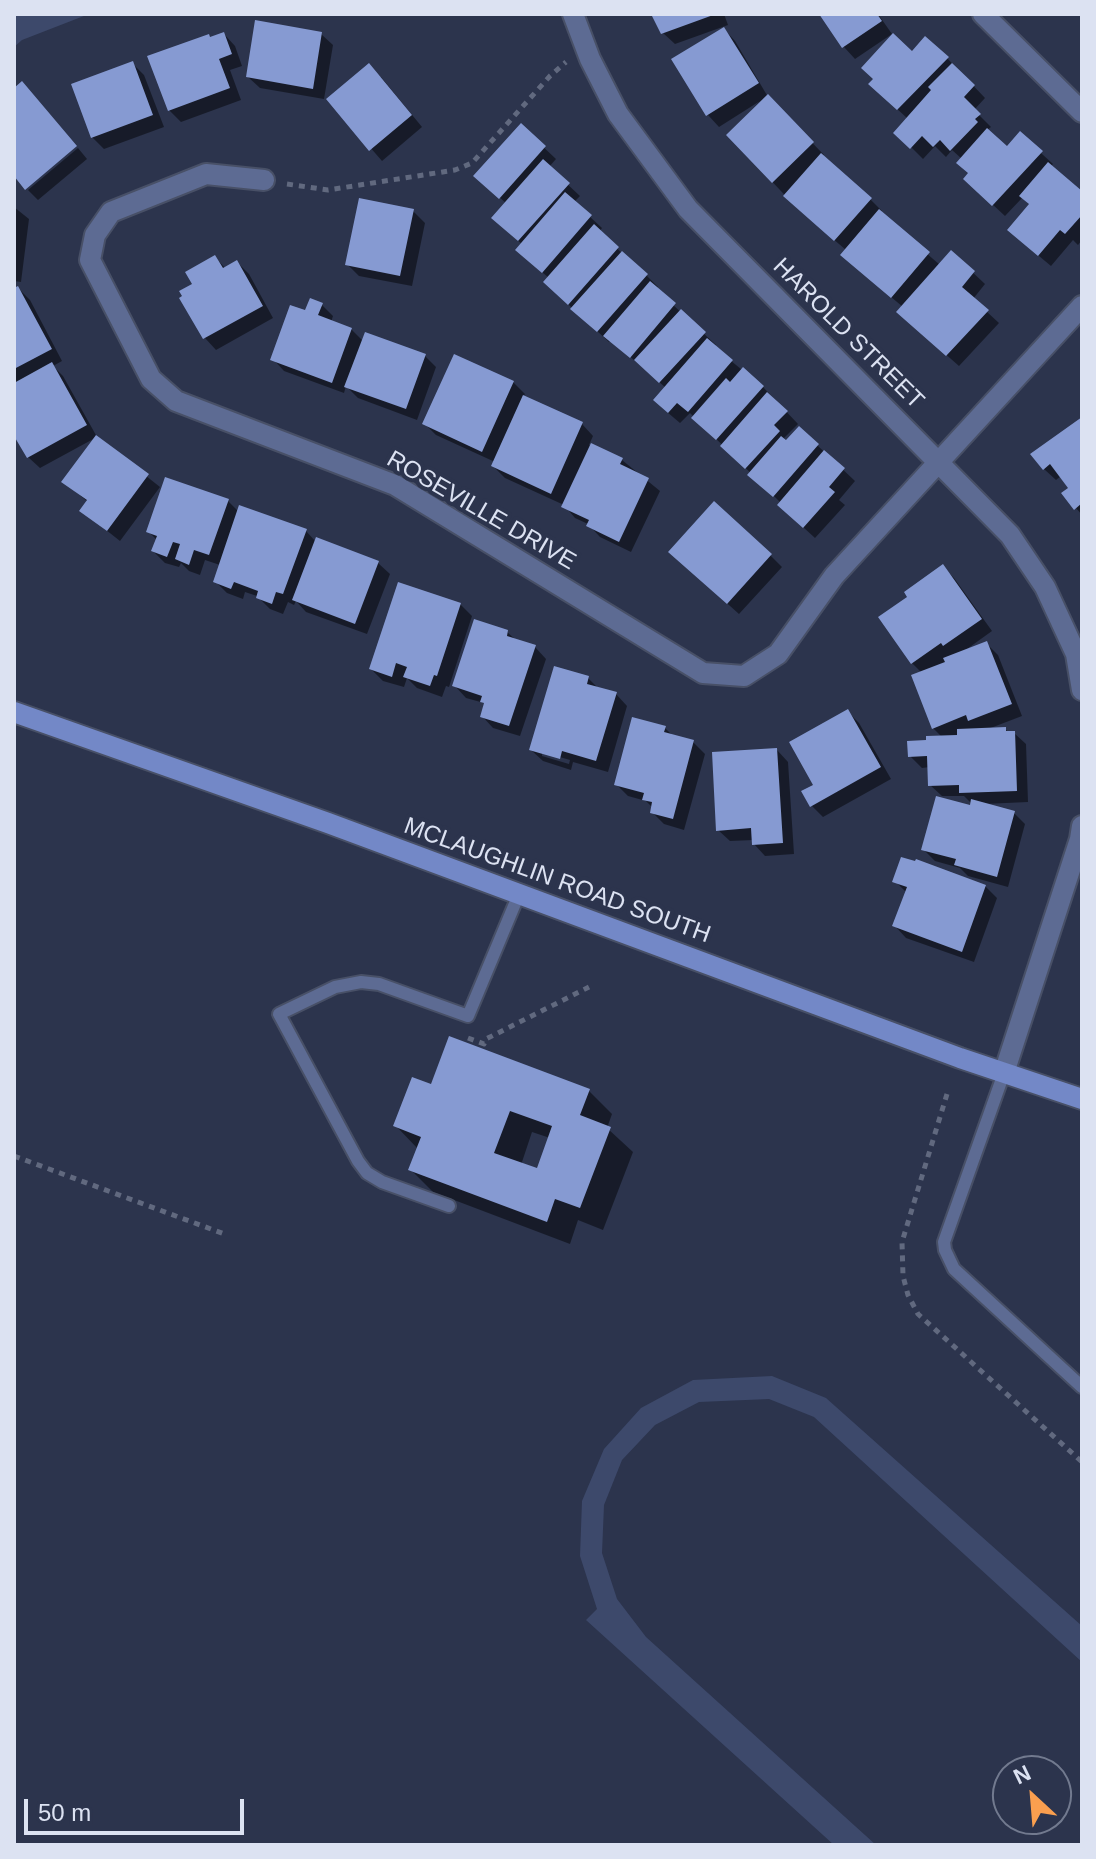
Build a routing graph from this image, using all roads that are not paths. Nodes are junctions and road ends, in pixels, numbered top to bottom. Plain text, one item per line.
1 (573, 14) edge
2 (983, 14) edge
3 (1082, 112) edge
4 (264, 180) road end
5 (1082, 306) edge
6 (940, 463) junction
7 (1079, 653) edge
8 (1082, 690) edge
9 (14, 712) edge
10 (1082, 826) edge
11 (519, 894) junction
12 (1004, 1073) junction
13 (1082, 1099) edge
14 (449, 1206) dead end
15 (1082, 1387) edge

1 - 6 street, HAROLD STREET
2 - 3 street
4 - 6 street, ROSEVILLE DRIVE
5 - 6 street, ROSEVILLE DRIVE
6 - 7 street, HAROLD STREET
7 - 8 street, HAROLD STREET
9 - 11 main road, MCLAUGHLIN ROAD SOUTH
10 - 12 street
11 - 12 main road, MCLAUGHLIN ROAD SOUTH
11 - 14 lane
12 - 13 main road, MCLAUGHLIN ROAD SOUTH
12 - 15 lane

